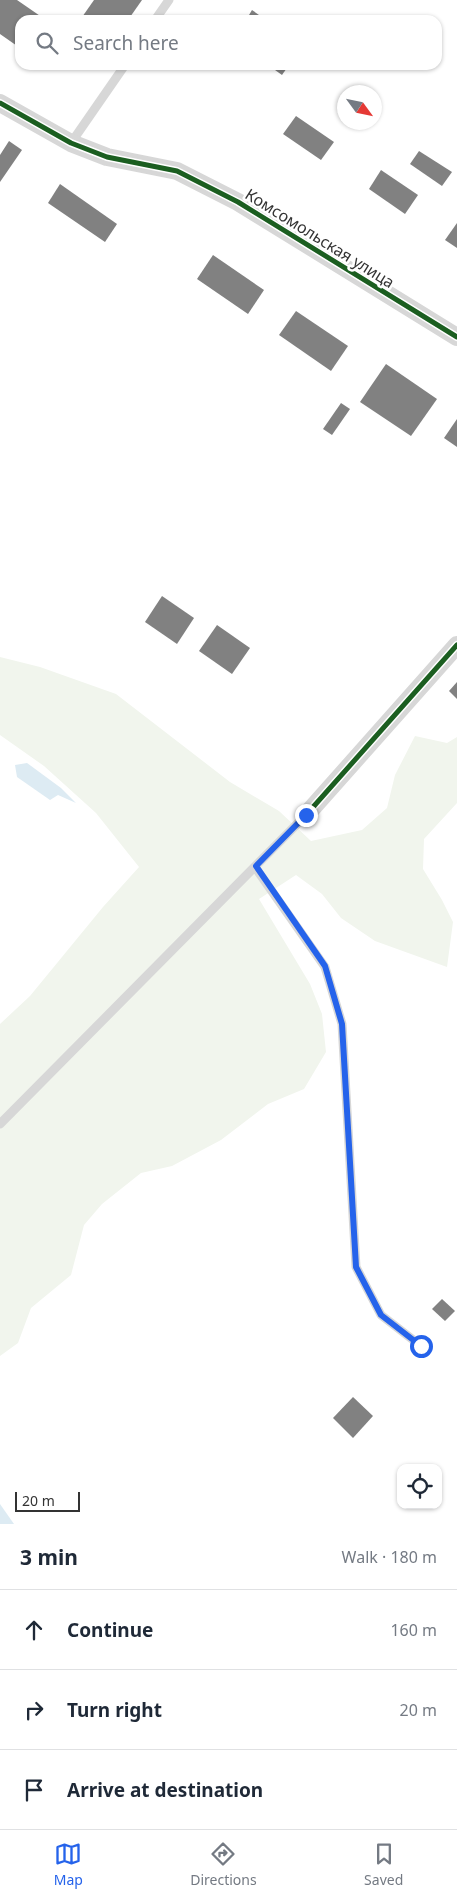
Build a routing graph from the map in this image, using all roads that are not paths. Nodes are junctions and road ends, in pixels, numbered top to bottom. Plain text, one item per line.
1 (169, 0) edge
2 (158, 15) edge
3 (122, 70) edge
4 (0, 103) edge
5 (71, 143) junction
6 (457, 337) edge
7 (457, 645) edge
8 (306, 815) joint
9 (256, 866) junction
10 (0, 1124) edge
11 (421, 1346) dead end

1 - 2 lane
3 - 5 lane
4 - 5 street, Комсомольская улица
5 - 6 street, Комсомольская улица
7 - 8 street
8 - 9 lane
9 - 10 lane
9 - 11 lane

